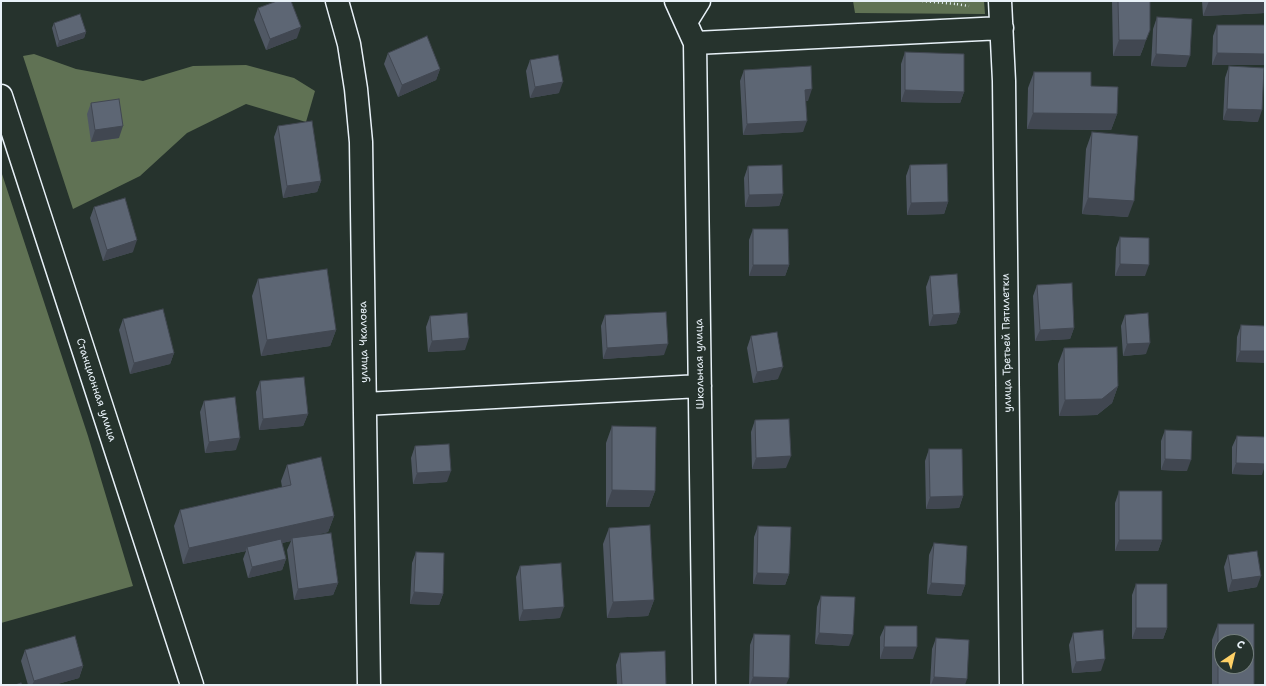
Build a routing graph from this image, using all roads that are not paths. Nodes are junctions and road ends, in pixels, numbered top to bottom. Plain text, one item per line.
1 (337, 1) edge
2 (676, 1) edge
3 (699, 1) edge
4 (1000, 1) edge
5 (686, 22) junction
6 (1002, 28) junction
7 (696, 43) junction
8 (1, 96) edge
9 (700, 386) junction
10 (365, 404) junction
11 (192, 685) edge
12 (369, 685) edge
13 (704, 685) edge
14 (1011, 685) edge

1 - 10 street, улица Чкалова
2 - 5 street
3 - 5 street
4 - 6 street, улица Третьей Пятилетки
5 - 7 street
6 - 7 street
6 - 14 street, улица Третьей Пятилетки
7 - 9 street, Школьная улица
8 - 11 street, Станционная улица
9 - 10 street
9 - 13 street, Школьная улица
10 - 12 street, улица Чкалова

